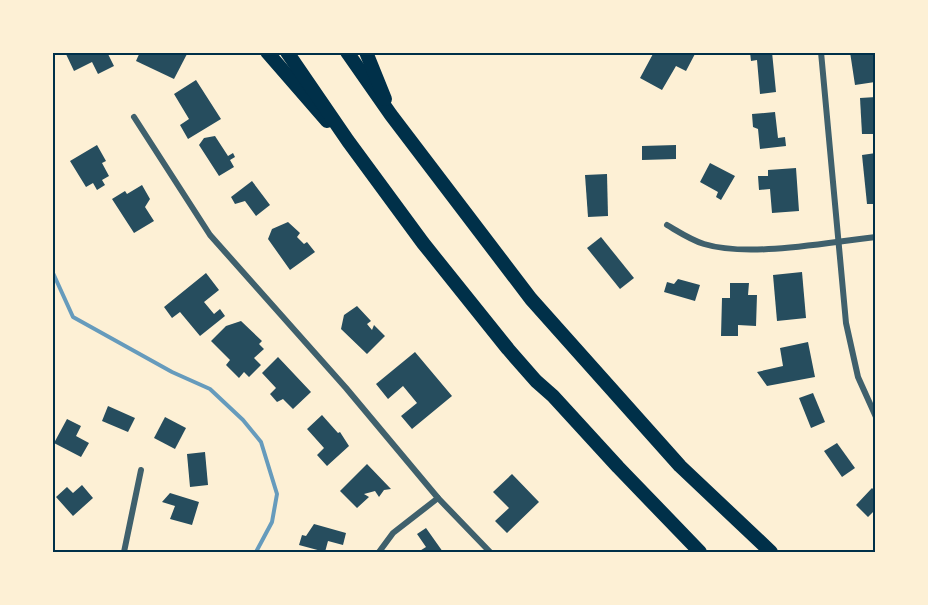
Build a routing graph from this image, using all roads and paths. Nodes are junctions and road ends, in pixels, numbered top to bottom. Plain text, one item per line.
1 (267, 52) edge
2 (287, 52) edge
3 (347, 52) edge
4 (366, 52) edge
5 (821, 52) edge
6 (391, 115) junction
7 (134, 117) dead end
8 (348, 141) junction
9 (667, 225) dead end
10 (876, 237) edge
11 (838, 241) junction
12 (876, 417) edge
13 (141, 470) dead end
14 (438, 498) junction
15 (124, 552) edge
16 (379, 552) edge
17 (490, 552) edge
18 (700, 552) edge
19 (771, 552) edge

1 - 8 highway
2 - 8 highway
3 - 6 highway
4 - 6 highway
5 - 11 street
6 - 19 highway
7 - 14 street
8 - 18 highway
9 - 11 street
10 - 11 street
11 - 12 street
13 - 15 street
14 - 16 street
14 - 17 street

